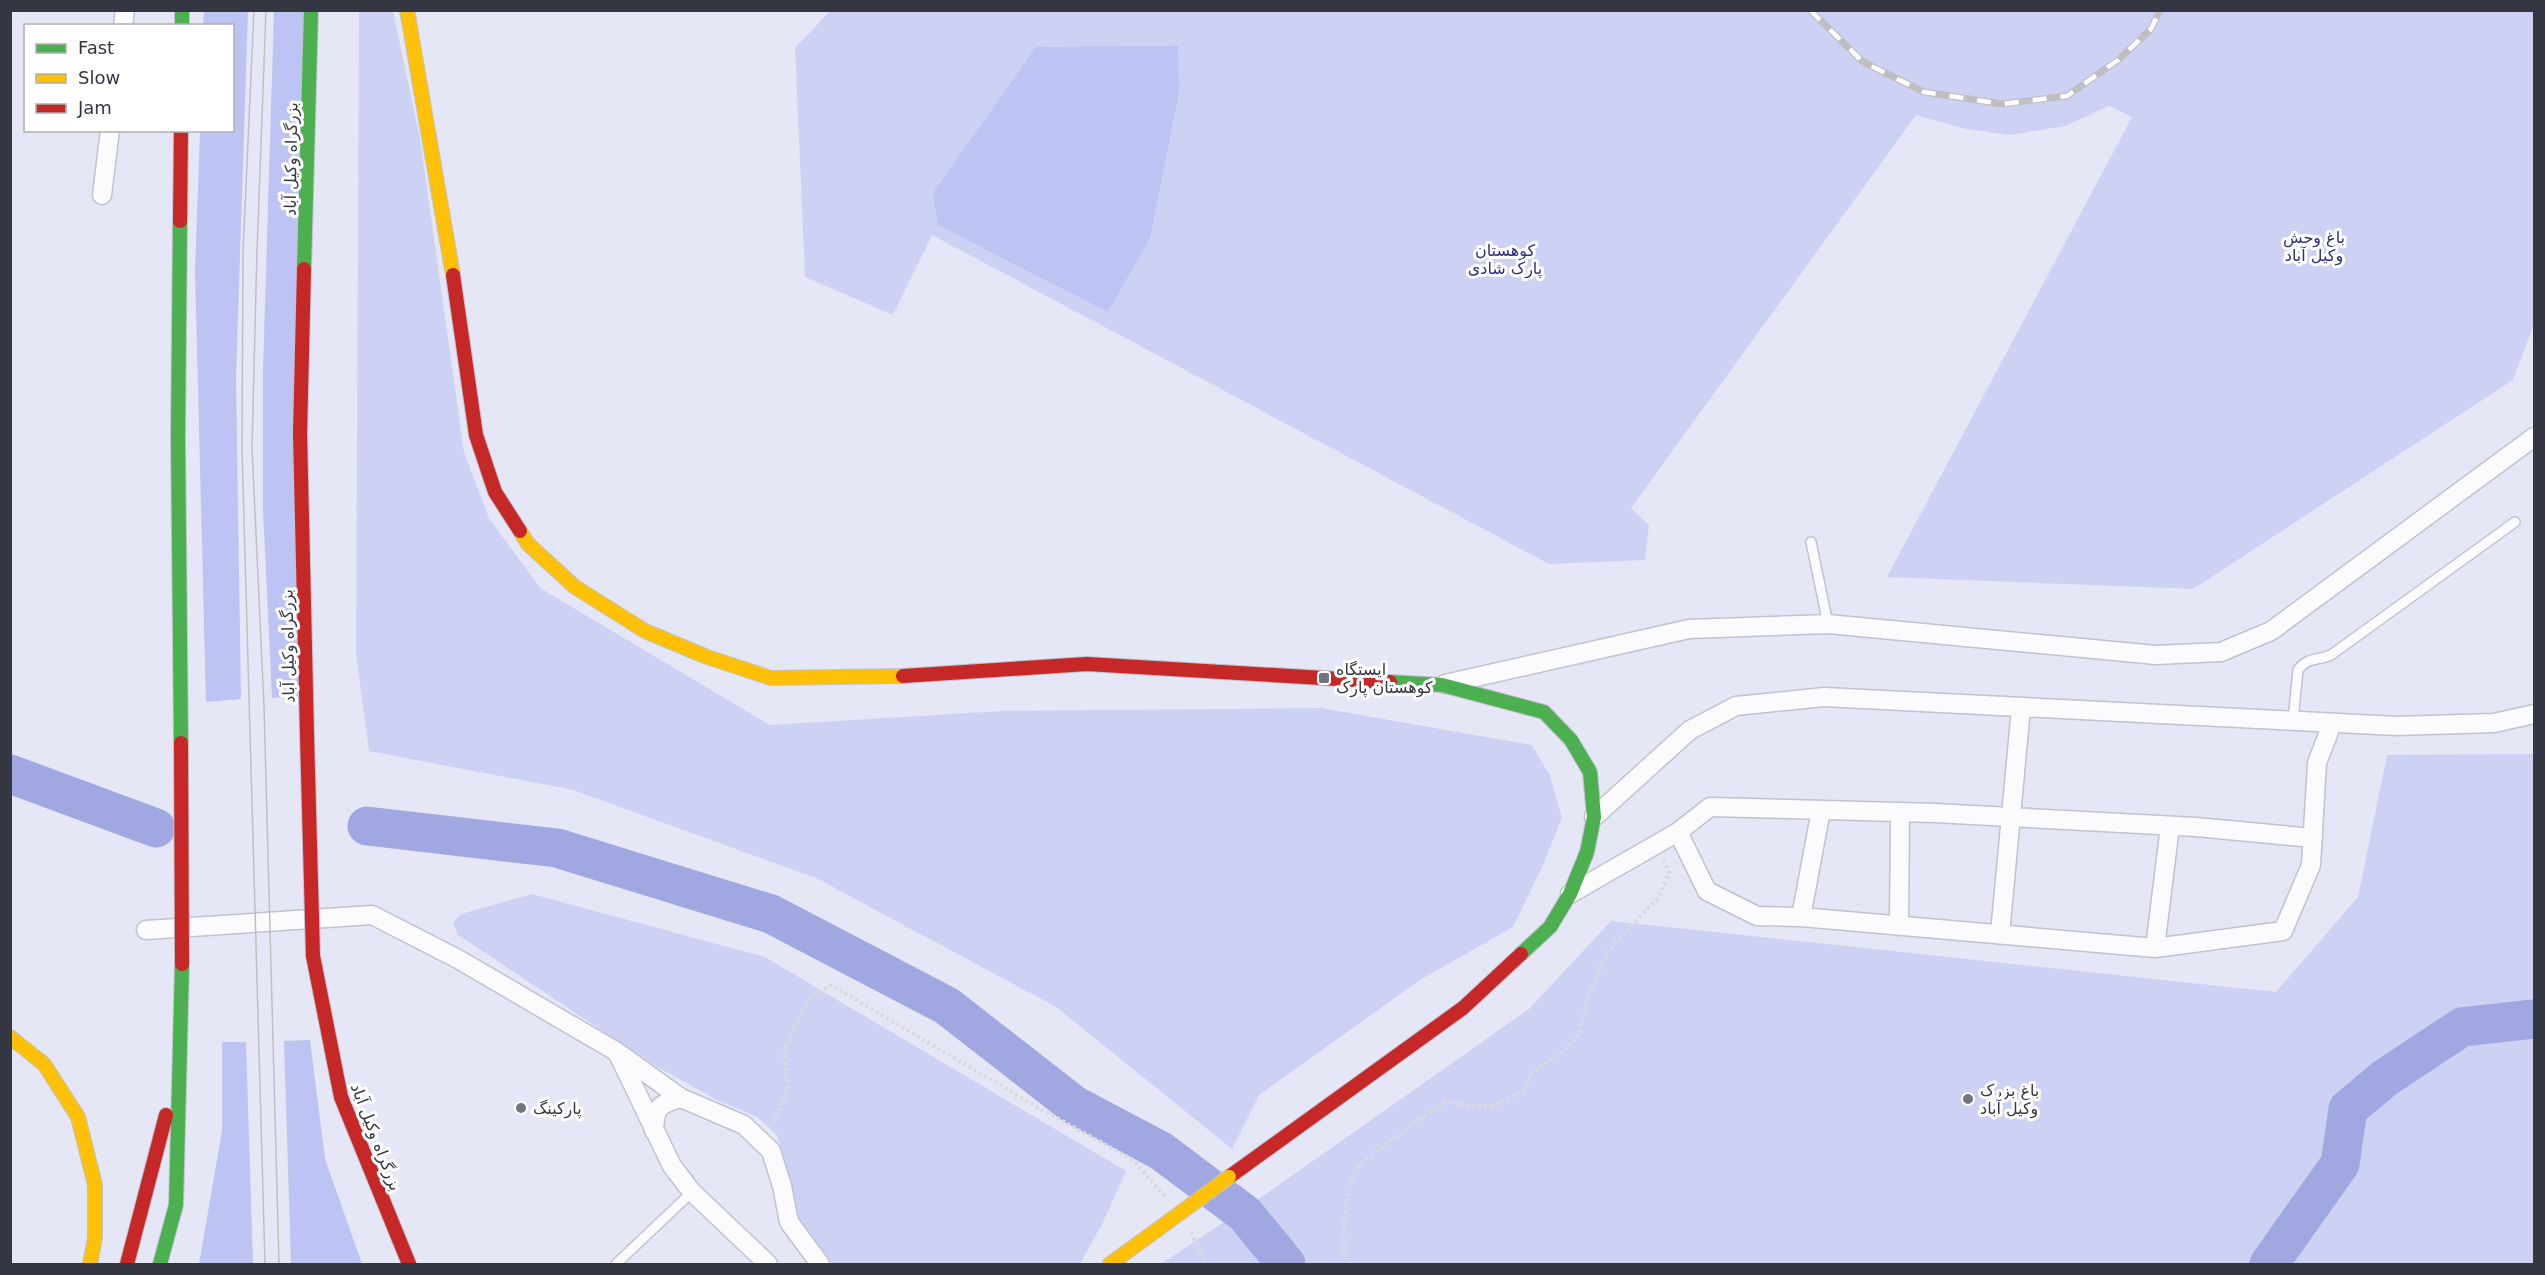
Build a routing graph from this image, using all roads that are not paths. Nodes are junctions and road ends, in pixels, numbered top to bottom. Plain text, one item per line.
1 (311, 10) edge
2 (407, 10) edge
3 (110, 132) edge
4 (181, 132) edge
5 (102, 195) dead end
6 (2535, 437) edge
7 (2515, 522) dead end
8 (1811, 542) dead end
9 (1828, 624) junction
10 (1442, 685) junction
11 (2020, 708) junction
12 (2535, 714) edge
13 (2293, 720) junction
14 (2332, 724) junction
15 (1821, 810) junction
16 (1900, 812) junction
17 (1594, 817) junction
18 (2012, 817) junction
19 (2170, 826) junction
20 (1678, 832) junction
21 (2313, 838) junction
22 (1570, 894) junction
23 (1800, 917) junction
24 (1899, 926) junction
25 (146, 930) dead end
26 (2000, 934) junction
27 (2155, 948) junction
28 (10, 1037) edge
29 (616, 1052) junction
30 (181, 1055) junction
31 (681, 1098) junction
32 (654, 1133) junction
33 (692, 1192) junction
34 (90, 1264) edge
35 (126, 1264) edge
36 (160, 1264) edge
37 (409, 1264) edge
38 (616, 1264) edge
39 (768, 1264) edge
40 (820, 1264) edge
41 (1110, 1264) edge

1 - 37 main road, بزرگراه وکیل آباد, bridge
2 - 10 main road
3 - 5 street
4 - 30 main road, bridge
6 - 9 street
7 - 13 lane
8 - 9 lane
9 - 10 street
10 - 17 main road
11 - 13 street
11 - 17 street
11 - 18 street
12 - 14 street
13 - 14 street
14 - 21 street
15 - 16 street
15 - 20 street
15 - 23 street
16 - 18 street
16 - 24 street
17 - 22 main road
18 - 19 street
18 - 26 street
19 - 21 street
19 - 27 street
20 - 22 street
20 - 23 street
21 - 27 street
22 - 41 main road, bridge
23 - 24 street
24 - 26 street
25 - 29 street
26 - 27 street
28 - 34 main road
29 - 31 street
29 - 32 street
30 - 35 main road
30 - 36 main road
31 - 32 street
31 - 40 street
32 - 33 street
33 - 38 lane
33 - 39 street

